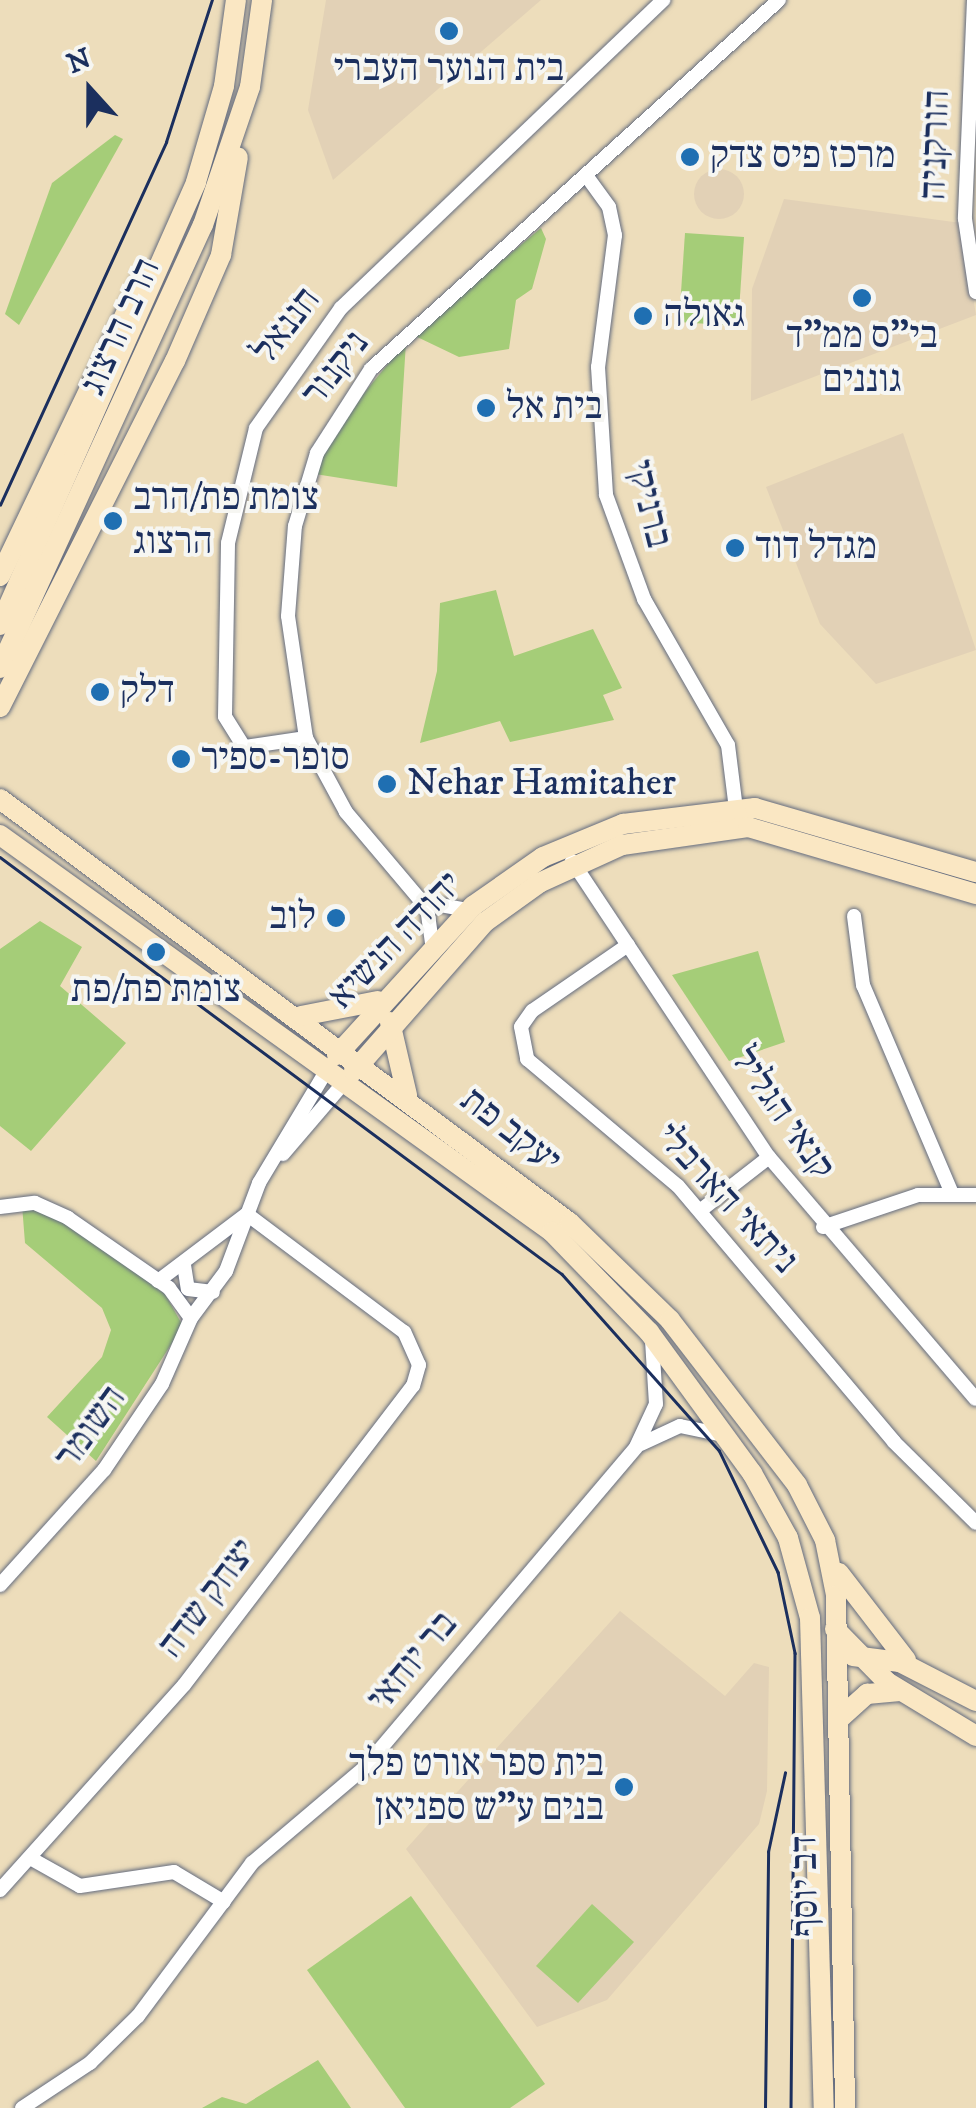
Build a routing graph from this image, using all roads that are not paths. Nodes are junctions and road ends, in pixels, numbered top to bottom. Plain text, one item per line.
1 (236, 0) edge
2 (262, 0) edge
3 (663, 0) edge
4 (779, 0) edge
5 (974, 0) edge
6 (242, 117) junction
7 (972, 131) edge
8 (588, 178) junction
9 (196, 182) junction
10 (976, 292) edge
11 (0, 576) edge
12 (0, 625) edge
13 (0, 668) edge
14 (0, 707) edge
15 (306, 738) junction
16 (0, 786) edge
17 (0, 799) edge
18 (735, 806) junction
19 (28, 819) junction
20 (743, 827) junction
21 (0, 835) edge
22 (0, 845) edge
23 (30, 851) junction
24 (569, 855) junction
25 (976, 872) edge
26 (976, 894) edge
27 (423, 902) junction
28 (468, 910) junction
29 (854, 916) dead end
30 (432, 944) junction
31 (628, 945) junction
32 (380, 1000) junction
33 (301, 1016) junction
34 (390, 1022) junction
35 (343, 1047) junction
36 (362, 1061) junction
37 (330, 1065) junction
38 (348, 1078) junction
39 (407, 1095) junction
40 (769, 1158) junction
41 (266, 1173) junction
42 (952, 1190) junction
43 (976, 1195) edge
44 (0, 1207) edge
45 (700, 1210) junction
46 (247, 1214) junction
47 (823, 1227) junction
48 (184, 1265) junction
49 (158, 1281) junction
50 (212, 1292) junction
51 (191, 1318) junction
52 (649, 1332) junction
53 (976, 1398) edge
54 (727, 1436) junction
55 (636, 1447) junction
56 (976, 1523) edge
57 (831, 1557) junction
58 (804, 1583) junction
59 (0, 1586) edge
60 (837, 1632) junction
61 (859, 1655) junction
62 (837, 1664) junction
63 (920, 1671) junction
64 (902, 1692) junction
65 (976, 1701) edge
66 (812, 1704) junction
67 (838, 1719) junction
68 (976, 1736) edge
69 (30, 1858) junction
70 (0, 1890) edge
71 (224, 1902) junction
72 (22, 2108) edge
73 (824, 2108) edge
74 (845, 2108) edge

1 - 9 main road, הרב הרצוג
2 - 6 main road, הרב הרצוג
3 - 15 street, חננאל
4 - 8 street, ניקנור
5 - 7 street, הורקניה
6 - 13 main road, הרב הרצוג
6 - 14 main road
7 - 10 street, הורקניה
8 - 15 street, ניקנור
8 - 18 street, ברניקי
9 - 11 main road
9 - 12 main road, הרב הרצוג
15 - 27 street, ניקנור
16 - 19 main road
17 - 19 main road, יעקב פת
18 - 20 street, ברניקי
18 - 24 main road, יהודה הנשיא
18 - 25 main road, יהודה הנשיא
19 - 33 main road, יעקב פת
20 - 24 main road, יהודה הנשיא
20 - 26 main road, יהודה הנשיא
21 - 23 main road, יעקב פת
22 - 23 main road
23 - 37 main road, יעקב פת
24 - 28 main road, יהודה הנשיא
24 - 31 street, קנאי הגליל
24 - 34 main road, יהודה הנשיא
27 - 28 street
27 - 30 street
28 - 30 main road, יהודה הנשיא
29 - 42 street
30 - 32 main road, יהודה הנשיא
31 - 40 street, קנאי הגליל
31 - 45 street, ניתאי הארבלי
32 - 33 main road
32 - 35 main road, יהודה הנשיא
33 - 35 main road, יעקב פת
34 - 36 main road, יהודה הנשיא
34 - 39 main road
35 - 36 main road, יעקב פת
35 - 37 main road, יהודה הנשיא
36 - 38 main road, יהודה הנשיא
36 - 39 main road, יעקב פת
37 - 38 main road, יעקב פת
37 - 41 street
38 - 41 street
38 - 52 main road, יעקב פת
39 - 57 main road, יעקב פת
40 - 45 street
40 - 47 street, קנאי הגליל
41 - 46 street, השומר
42 - 43 street
42 - 47 street
44 - 49 street
45 - 56 street, ניתאי הארבלי
46 - 48 street
46 - 50 street, השומר
46 - 69 street, יצחק שדה
47 - 53 street, קנאי הגליל
48 - 49 street
48 - 50 street
49 - 51 street
50 - 51 street, השומר
51 - 59 street, השומר
52 - 54 main road, יעקב פת
52 - 55 street, בר יוחאי
54 - 55 street, בר יוחאי
54 - 58 main road, יעקב פת
55 - 71 street, בר יוחאי
57 - 60 main road, יעקב פת
57 - 63 main road
58 - 60 main road, יעקב פת
58 - 66 main road, יעקב פת
60 - 61 main road, יעקב פת
60 - 62 main road, יעקב פת
61 - 62 main road
61 - 63 main road
61 - 64 main road, יעקב פת
62 - 66 main road
62 - 67 main road, דב יוסף
63 - 65 main road
64 - 67 main road
64 - 68 main road, יעקב פת
66 - 73 main road, דב יוסף
67 - 74 main road, דב יוסף
69 - 70 street, יצחק שדה
69 - 71 street
71 - 72 street, בר יוחאי

